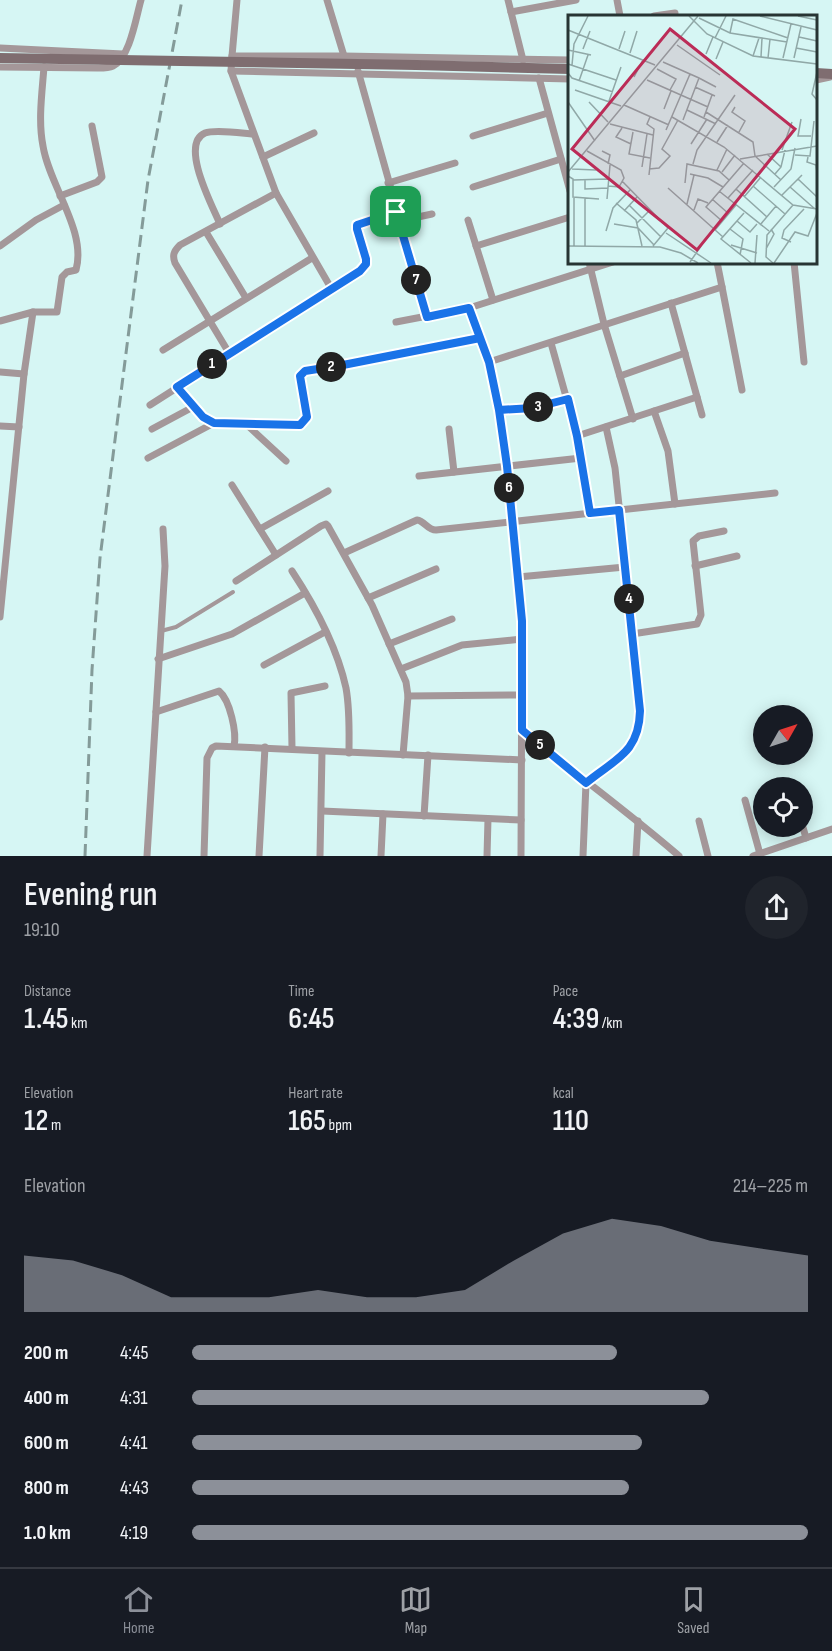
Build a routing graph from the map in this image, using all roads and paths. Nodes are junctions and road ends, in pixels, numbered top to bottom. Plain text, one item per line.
1 (141, 0) edge
2 (237, 0) edge
3 (327, 0) edge
4 (508, 0) edge
5 (576, 0) edge
6 (617, 0) edge
7 (511, 12) junction
8 (675, 13) dead end
9 (620, 15) edge
10 (661, 15) edge
11 (0, 48) edge
12 (123, 54) junction
13 (232, 56) junction
14 (344, 56) junction
15 (359, 57) junction
16 (0, 58) edge
17 (523, 60) junction
18 (568, 60) edge
19 (0, 67) edge
20 (44, 67) junction
21 (817, 67) edge
22 (568, 69) edge
23 (231, 71) junction
24 (357, 73) junction
25 (817, 73) edge
26 (832, 74) edge
27 (539, 78) junction
28 (568, 79) edge
29 (817, 80) edge
30 (548, 113) junction
31 (92, 126) dead end
32 (314, 133) dead end
33 (252, 134) junction
34 (473, 136) dead end
35 (263, 157) junction
36 (561, 159) junction
37 (455, 163) dead end
38 (388, 183) junction
39 (568, 184) edge
40 (473, 188) dead end
41 (276, 193) junction
42 (60, 196) junction
43 (64, 205) junction
44 (396, 212) junction
45 (432, 214) dead end
46 (568, 218) edge
47 (468, 220) dead end
48 (399, 221) junction
49 (220, 224) junction
50 (206, 232) junction
51 (0, 246) edge
52 (476, 246) junction
53 (312, 258) junction
54 (717, 264) edge
55 (794, 264) edge
56 (590, 266) edge
57 (722, 287) junction
58 (331, 288) junction
59 (246, 298) junction
60 (493, 300) junction
61 (671, 303) junction
62 (469, 308) junction
63 (33, 312) junction
64 (427, 317) junction
65 (0, 321) edge
66 (210, 321) junction
67 (396, 322) dead end
68 (604, 324) junction
69 (480, 338) junction
70 (551, 343) junction
71 (163, 350) dead end
72 (229, 353) junction
73 (685, 353) junction
74 (489, 362) junction
75 (804, 362) dead end
76 (0, 372) edge
77 (24, 375) junction
78 (620, 376) junction
79 (177, 387) junction
80 (742, 390) dead end
81 (697, 397) junction
82 (568, 399) junction
83 (150, 405) dead end
84 (193, 407) junction
85 (499, 410) junction
86 (654, 411) junction
87 (702, 415) dead end
88 (633, 419) junction
89 (214, 423) junction
90 (246, 424) junction
91 (0, 426) edge
92 (19, 427) junction
93 (606, 427) junction
94 (152, 429) dead end
95 (449, 429) dead end
96 (577, 436) junction
97 (148, 458) dead end
98 (581, 458) junction
99 (286, 461) dead end
100 (507, 466) junction
101 (454, 472) junction
102 (419, 476) dead end
103 (232, 485) dead end
104 (328, 491) dead end
105 (775, 493) dead end
106 (675, 504) junction
107 (619, 510) junction
108 (590, 513) junction
109 (512, 522) junction
110 (0, 524) edge
111 (9, 525) junction
112 (163, 529) dead end
113 (260, 529) junction
114 (724, 531) dead end
115 (344, 553) junction
116 (276, 555) junction
117 (737, 556) dead end
118 (695, 566) junction
119 (625, 567) junction
120 (436, 569) dead end
121 (292, 571) dead end
122 (518, 577) junction
123 (236, 581) dead end
124 (233, 592) dead end
125 (305, 593) junction
126 (368, 598) junction
127 (0, 617) edge
128 (452, 618) dead end
129 (160, 631) junction
130 (326, 632) junction
131 (632, 633) junction
132 (522, 639) junction
133 (390, 644) junction
134 (158, 659) junction
135 (264, 665) dead end
136 (401, 669) junction
137 (325, 686) dead end
138 (521, 695) junction
139 (408, 696) junction
140 (156, 712) junction
141 (522, 730) junction
142 (234, 746) junction
143 (265, 747) junction
144 (292, 748) junction
145 (322, 752) junction
146 (349, 753) junction
147 (403, 755) junction
148 (428, 755) junction
149 (522, 760) junction
150 (586, 783) junction
151 (745, 800) dead end
152 (322, 811) junction
153 (383, 814) junction
154 (424, 816) junction
155 (488, 819) junction
156 (521, 820) junction
157 (638, 821) junction
158 (699, 821) dead end
159 (832, 829) edge
160 (806, 838) joint
161 (756, 855) edge
162 (147, 856) edge
163 (204, 856) edge
164 (259, 856) edge
165 (320, 856) edge
166 (381, 856) edge
167 (487, 856) edge
168 (521, 856) edge
169 (583, 856) edge
170 (636, 856) edge
171 (679, 856) edge
172 (708, 856) edge

1 - 12 street
2 - 13 street
3 - 14 street
4 - 7 street
5 - 7 street
6 - 9 street
7 - 17 street
8 - 10 street
11 - 12 street
12 - 20 street
13 - 14 street
13 - 23 street
14 - 15 street
15 - 17 street
15 - 24 street
16 - 22 main road, bridge
17 - 18 street
19 - 20 street
20 - 42 street
21 - 26 street
23 - 24 street
23 - 33 street
24 - 27 street
24 - 38 street
25 - 26 main road
26 - 29 street
27 - 28 street
27 - 30 street
30 - 34 street
30 - 36 street
31 - 42 street
32 - 35 street
33 - 35 street
33 - 49 street
35 - 41 street
36 - 39 street
36 - 40 street
37 - 38 street
38 - 44 street
41 - 49 street
41 - 53 street
42 - 43 street
43 - 51 street
43 - 63 street
44 - 48 street
44 - 58 street
45 - 48 street
46 - 52 street
47 - 52 street
48 - 64 street
49 - 50 street
50 - 59 street
50 - 66 street
52 - 60 street
53 - 58 street
53 - 59 street
54 - 57 street
55 - 75 street
56 - 60 street
56 - 68 street
57 - 61 street
57 - 80 street
58 - 72 street
59 - 66 street
60 - 62 street
61 - 68 street
61 - 73 street
62 - 64 street
62 - 69 street
63 - 65 street
63 - 77 street
64 - 67 street
66 - 71 street
66 - 72 street
68 - 70 street
68 - 78 street
69 - 74 street
69 - 90 street
70 - 74 street
70 - 82 street
72 - 79 street
73 - 78 street
73 - 81 street
74 - 85 street
76 - 77 street
77 - 92 street
78 - 88 street
79 - 83 street
79 - 84 street
81 - 86 street
81 - 87 street
82 - 85 street
82 - 96 street
84 - 89 street
84 - 94 street
85 - 100 street
86 - 88 street
86 - 106 street
88 - 93 street
89 - 90 street
89 - 97 street
90 - 99 street
91 - 92 street
92 - 111 street
93 - 96 street
93 - 107 street
95 - 101 street
96 - 98 street
98 - 100 street
98 - 108 street
100 - 101 street
100 - 109 street
101 - 102 street
103 - 113 street
104 - 113 street
105 - 106 street
106 - 107 street
107 - 108 street
107 - 119 street
108 - 109 street
109 - 115 street
109 - 122 street
110 - 111 street
111 - 127 street
112 - 129 street
113 - 116 street
114 - 118 street
115 - 116 street
115 - 126 street
116 - 123 street
117 - 118 street
118 - 131 street
119 - 122 street
119 - 131 street
120 - 126 street
121 - 125 street
122 - 132 street
124 - 129 lane
125 - 130 street
125 - 134 street
126 - 133 street
128 - 133 street
129 - 134 street
130 - 135 street
130 - 146 street
131 - 150 street
132 - 136 street
132 - 138 street
133 - 136 street
134 - 140 street
136 - 139 street
137 - 144 street
138 - 139 street
138 - 141 street
139 - 147 street
140 - 142 street
140 - 162 street
141 - 149 street
141 - 150 street
142 - 143 street
142 - 163 street
143 - 144 street
143 - 164 street
144 - 145 street
145 - 146 street
145 - 152 street
146 - 147 street
147 - 148 street
148 - 149 street
148 - 154 street
149 - 156 street
150 - 157 street
150 - 169 street
151 - 161 street
152 - 153 street
152 - 165 street
153 - 154 street
153 - 166 street
154 - 155 street
155 - 156 street
155 - 167 street
156 - 168 street
157 - 170 street
157 - 171 street
158 - 172 street
159 - 160 street
160 - 161 street

